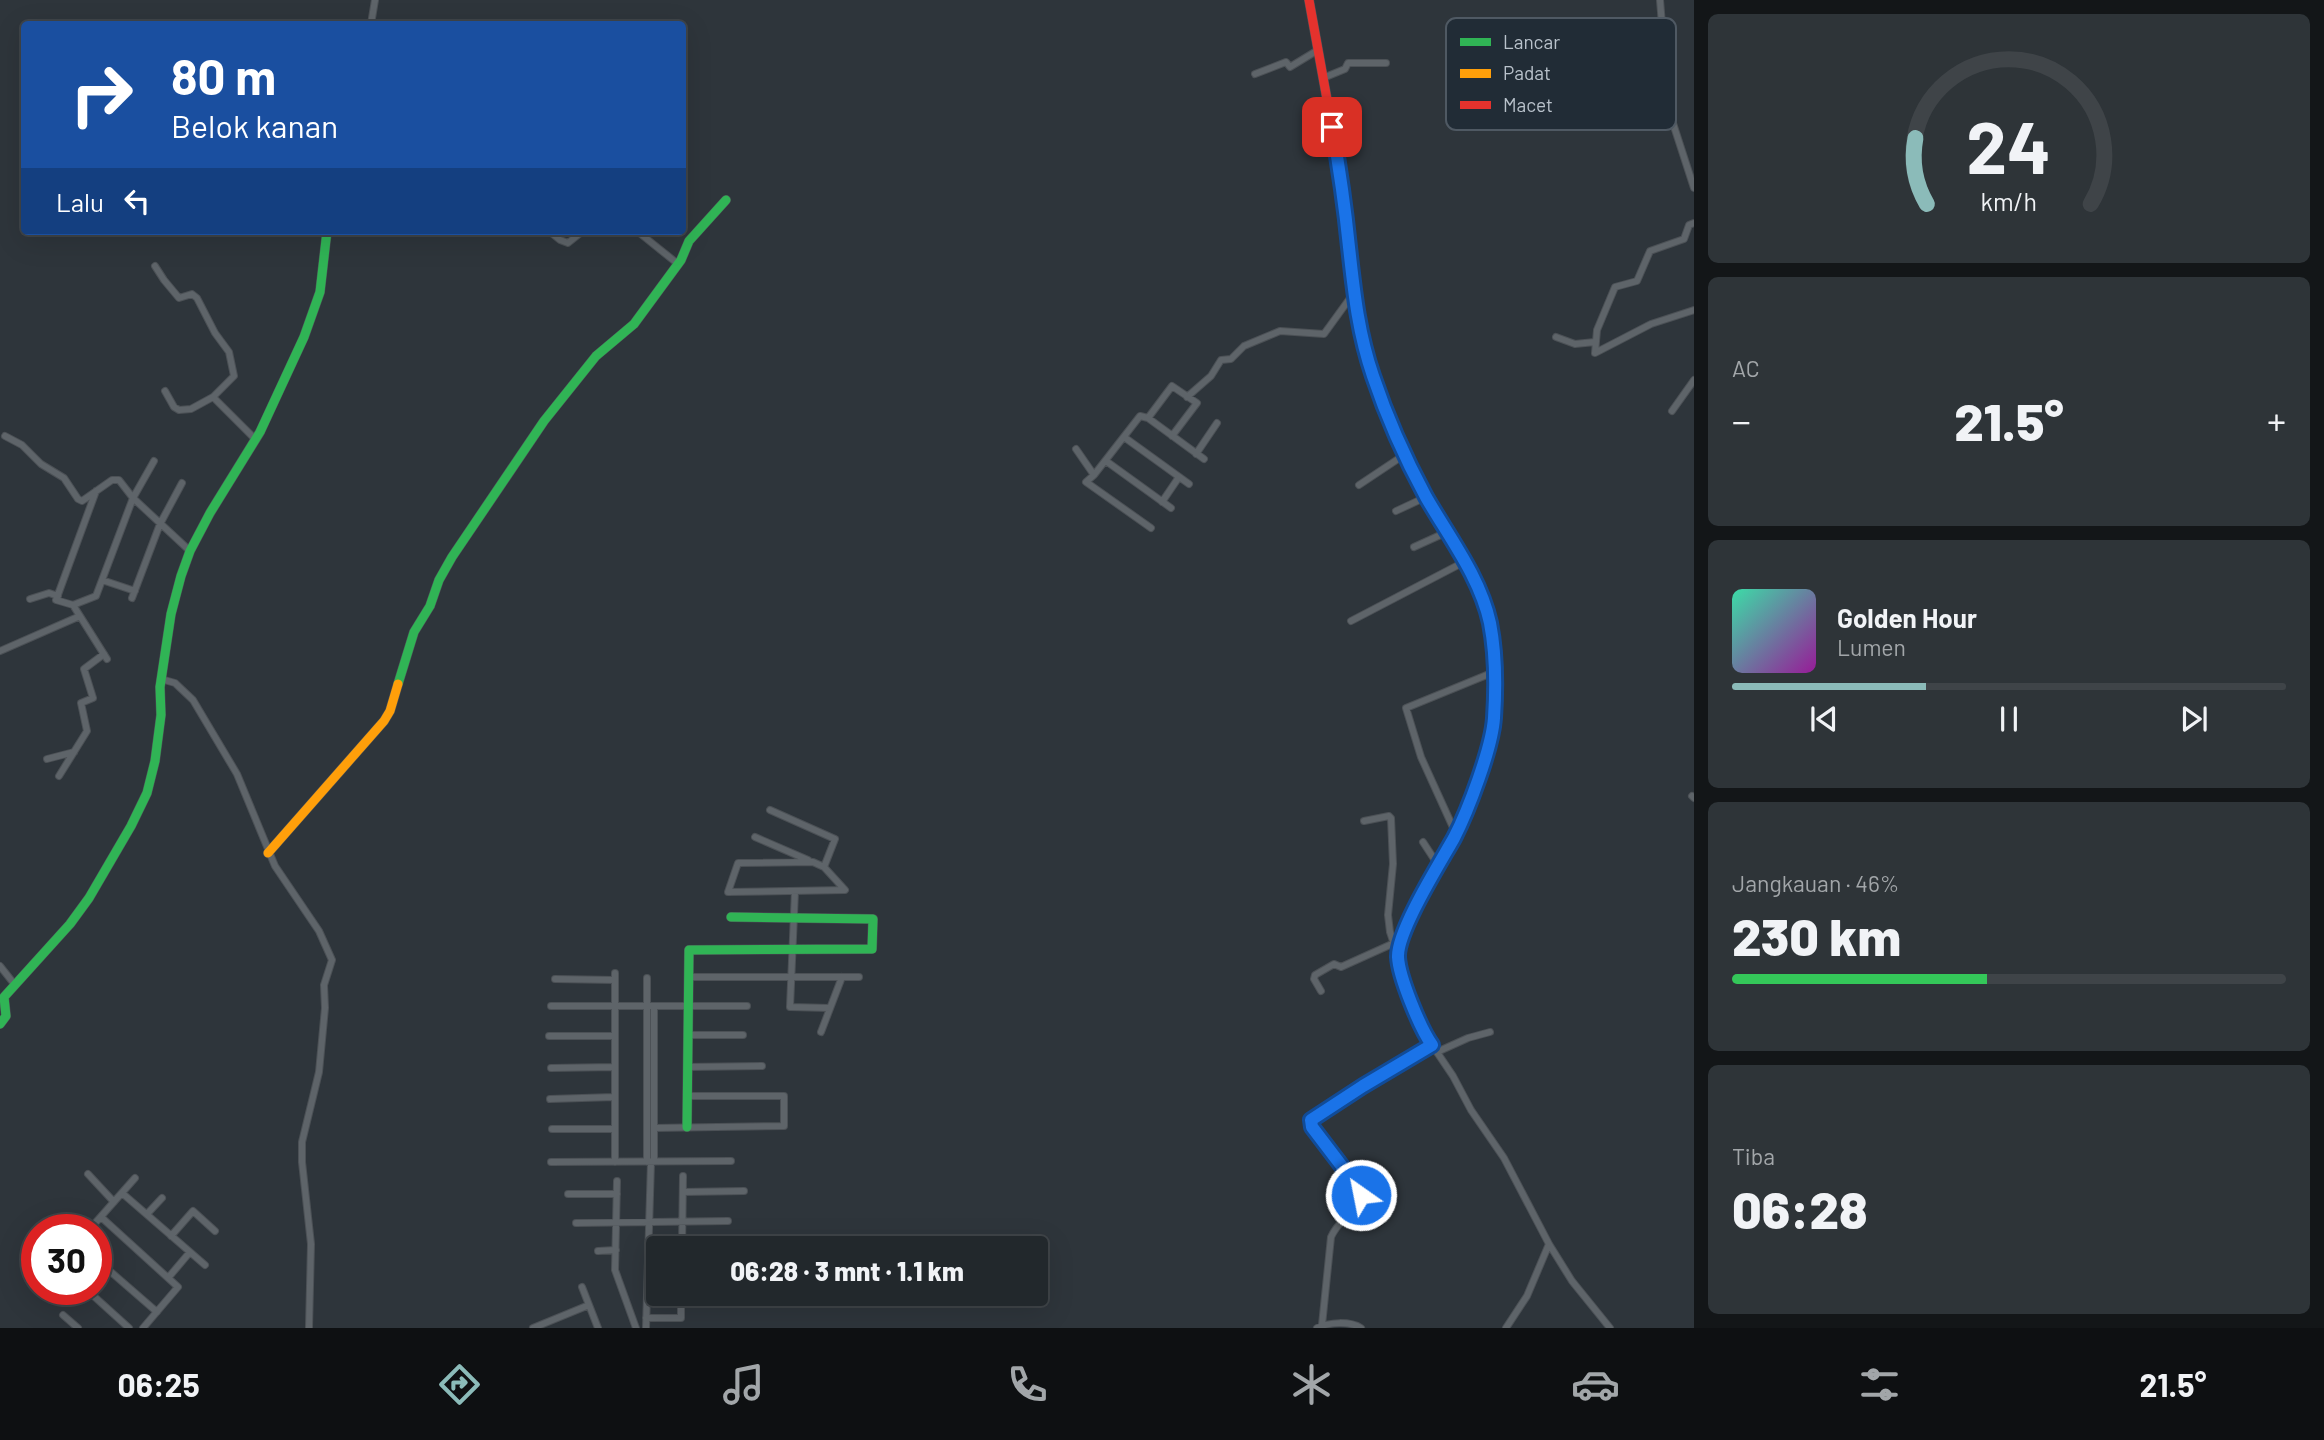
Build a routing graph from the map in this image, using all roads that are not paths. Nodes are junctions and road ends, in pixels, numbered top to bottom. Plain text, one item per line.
1 (376, 0) edge
2 (1309, 0) edge
3 (1660, 0) edge
4 (1661, 18) edge
5 (372, 21) edge
6 (1318, 50) junction
7 (1387, 63) dead end
8 (1255, 74) dead end
9 (1323, 78) junction
10 (1674, 130) edge
11 (1694, 188) edge
12 (726, 200) dead end
13 (1694, 223) edge
14 (327, 235) edge
15 (553, 235) edge
16 (578, 235) edge
17 (643, 235) edge
18 (678, 264) junction
19 (155, 266) dead end
20 (1353, 294) junction
21 (1694, 310) edge
22 (1556, 337) dead end
23 (1595, 342) junction
24 (1694, 380) edge
25 (165, 391) dead end
26 (213, 397) junction
27 (1188, 397) junction
28 (1672, 411) dead end
29 (1148, 418) junction
30 (1217, 423) dead end
31 (5, 436) dead end
32 (1172, 436) junction
33 (1124, 437) junction
34 (256, 440) junction
35 (1076, 449) dead end
36 (1196, 454) junction
37 (1404, 454) junction
38 (1204, 459) dead end
39 (154, 461) dead end
40 (1106, 461) junction
41 (1094, 475) junction
42 (1179, 477) junction
43 (182, 484) dead end
44 (1189, 484) dead end
45 (1359, 485) dead end
46 (96, 491) junction
47 (1426, 496) junction
48 (133, 498) junction
49 (1162, 502) junction
50 (1171, 509) dead end
51 (1396, 511) dead end
52 (160, 524) junction
53 (1151, 528) dead end
54 (1447, 532) junction
55 (1414, 547) dead end
56 (190, 551) junction
57 (1464, 562) junction
58 (102, 580) junction
59 (58, 596) junction
60 (30, 599) dead end
61 (74, 605) junction
62 (80, 616) junction
63 (1351, 621) dead end
64 (0, 651) edge
65 (1494, 672) junction
66 (161, 679) junction
67 (74, 752) junction
68 (47, 759) dead end
69 (59, 776) dead end
70 (770, 810) dead end
71 (1364, 821) dead end
72 (1456, 834) junction
73 (755, 837) dead end
74 (1423, 842) dead end
75 (268, 853) junction
76 (813, 862) junction
77 (1438, 865) junction
78 (824, 867) junction
79 (795, 891) junction
80 (731, 917) dead end
81 (795, 918) junction
82 (1392, 944) junction
83 (794, 950) junction
84 (1398, 956) junction
85 (0, 966) edge
86 (688, 977) junction
87 (792, 977) junction
88 (842, 977) junction
89 (859, 977) dead end
90 (648, 978) dead end
91 (555, 979) dead end
92 (15, 985) junction
93 (1321, 991) dead end
94 (2, 998) edge
95 (551, 1006) dead end
96 (747, 1006) dead end
97 (614, 1007) junction
98 (651, 1007) junction
99 (687, 1007) junction
100 (830, 1008) junction
101 (0, 1024) edge
102 (821, 1031) dead end
103 (1490, 1032) dead end
104 (687, 1035) junction
105 (743, 1035) dead end
106 (549, 1036) dead end
107 (614, 1036) junction
108 (1432, 1045) junction
109 (1437, 1052) junction
110 (762, 1066) dead end
111 (614, 1067) junction
112 (687, 1067) junction
113 (551, 1068) dead end
114 (687, 1096) junction
115 (614, 1097) junction
116 (550, 1099) dead end
117 (687, 1127) junction
118 (654, 1128) junction
119 (552, 1129) dead end
120 (614, 1129) junction
121 (732, 1161) dead end
122 (551, 1162) dead end
123 (615, 1162) junction
124 (651, 1162) junction
125 (88, 1174) dead end
126 (683, 1176) dead end
127 (135, 1178) dead end
128 (617, 1181) dead end
129 (744, 1191) dead end
130 (683, 1192) junction
131 (122, 1193) junction
132 (568, 1194) dead end
133 (617, 1194) junction
134 (162, 1198) dead end
135 (114, 1202) junction
136 (104, 1214) edge
137 (147, 1214) junction
138 (728, 1221) dead end
139 (650, 1222) junction
140 (683, 1222) junction
141 (576, 1223) dead end
142 (617, 1223) junction
143 (112, 1227) edge
144 (215, 1231) dead end
145 (171, 1236) junction
146 (682, 1236) edge
147 (1549, 1244) junction
148 (616, 1250) junction
149 (598, 1251) dead end
150 (190, 1252) junction
151 (205, 1265) dead end
152 (112, 1273) edge
153 (168, 1278) junction
154 (582, 1287) dead end
155 (104, 1305) edge
156 (589, 1305) junction
157 (681, 1306) edge
158 (157, 1312) junction
159 (63, 1315) dead end
160 (646, 1318) junction
161 (1320, 1327) edge
162 (78, 1328) edge
163 (129, 1328) edge
164 (143, 1328) edge
165 (309, 1328) edge
166 (533, 1328) edge
167 (598, 1328) edge
168 (636, 1328) edge
169 (646, 1328) edge
170 (1361, 1328) edge
171 (1506, 1328) edge
172 (1610, 1328) edge

1 - 5 street
2 - 6 street
3 - 4 street
6 - 8 street
6 - 9 street
7 - 9 street
9 - 20 street
10 - 11 street
12 - 18 street
13 - 23 street
14 - 34 street
15 - 16 street
17 - 18 street
18 - 75 street
19 - 26 street
20 - 27 street
20 - 37 street
21 - 23 street
22 - 23 street
24 - 28 street
25 - 26 street
26 - 34 street
27 - 29 street
27 - 32 street
29 - 32 street
29 - 33 street
30 - 36 street
31 - 46 street
32 - 36 street
33 - 40 street
33 - 42 street
34 - 56 street
35 - 41 street
36 - 38 street
37 - 45 street
37 - 47 street
39 - 48 street
40 - 41 street
40 - 49 street
41 - 53 street
42 - 44 street
42 - 49 street
43 - 52 street
46 - 48 street
46 - 59 street
47 - 51 street
47 - 54 street
48 - 52 street
48 - 58 street
49 - 50 street
52 - 56 street
52 - 58 street
54 - 55 street
54 - 57 street
56 - 66 street
57 - 63 street
57 - 65 street
58 - 61 street
59 - 60 street
59 - 61 street
61 - 62 street
62 - 64 street
62 - 67 street
65 - 72 street
65 - 72 street
66 - 75 street
66 - 92 street
67 - 68 street
67 - 69 street
70 - 78 street
71 - 82 street
72 - 77 street
73 - 76 street
74 - 77 street
75 - 165 street
76 - 78 street
76 - 79 street
77 - 84 street
78 - 79 street
79 - 81 street
80 - 81 street
81 - 83 street
81 - 83 street
82 - 84 street
82 - 93 street
83 - 86 street
83 - 87 street
84 - 108 street
85 - 92 street
86 - 87 street
86 - 99 street
87 - 88 street
87 - 100 street
88 - 89 street
88 - 100 street
90 - 98 street
91 - 97 street
92 - 94 street
94 - 101 street
95 - 97 street
96 - 99 street
97 - 98 street
97 - 107 street
98 - 99 street
98 - 118 street
98 - 124 street
99 - 104 street
100 - 102 street
103 - 109 street
104 - 105 street
104 - 112 street
106 - 107 street
107 - 111 street
108 - 109 street
108 - 161 street
109 - 147 street
110 - 112 street
111 - 113 street
111 - 115 street
112 - 114 street
114 - 117 street
114 - 117 street
115 - 116 street
115 - 120 street
117 - 118 street
118 - 124 street
119 - 120 street
120 - 123 street
121 - 124 street
122 - 123 street
123 - 124 street
124 - 139 street
125 - 135 street
126 - 130 street
127 - 131 street
128 - 133 street
129 - 130 street
130 - 140 street
131 - 135 street
131 - 137 street
132 - 133 street
133 - 142 street
134 - 137 street
135 - 136 street
137 - 145 street
138 - 140 street
139 - 140 street
139 - 142 street
139 - 160 street
140 - 146 street
141 - 142 street
142 - 148 street
143 - 153 street
144 - 145 street
145 - 150 street
147 - 171 street
147 - 172 street
148 - 149 street
148 - 168 street
150 - 151 street
150 - 153 street
152 - 158 street
153 - 158 street
154 - 156 street
155 - 163 street
156 - 166 street
156 - 167 street
157 - 160 street
158 - 164 street
159 - 162 street
160 - 169 street
161 - 170 street

